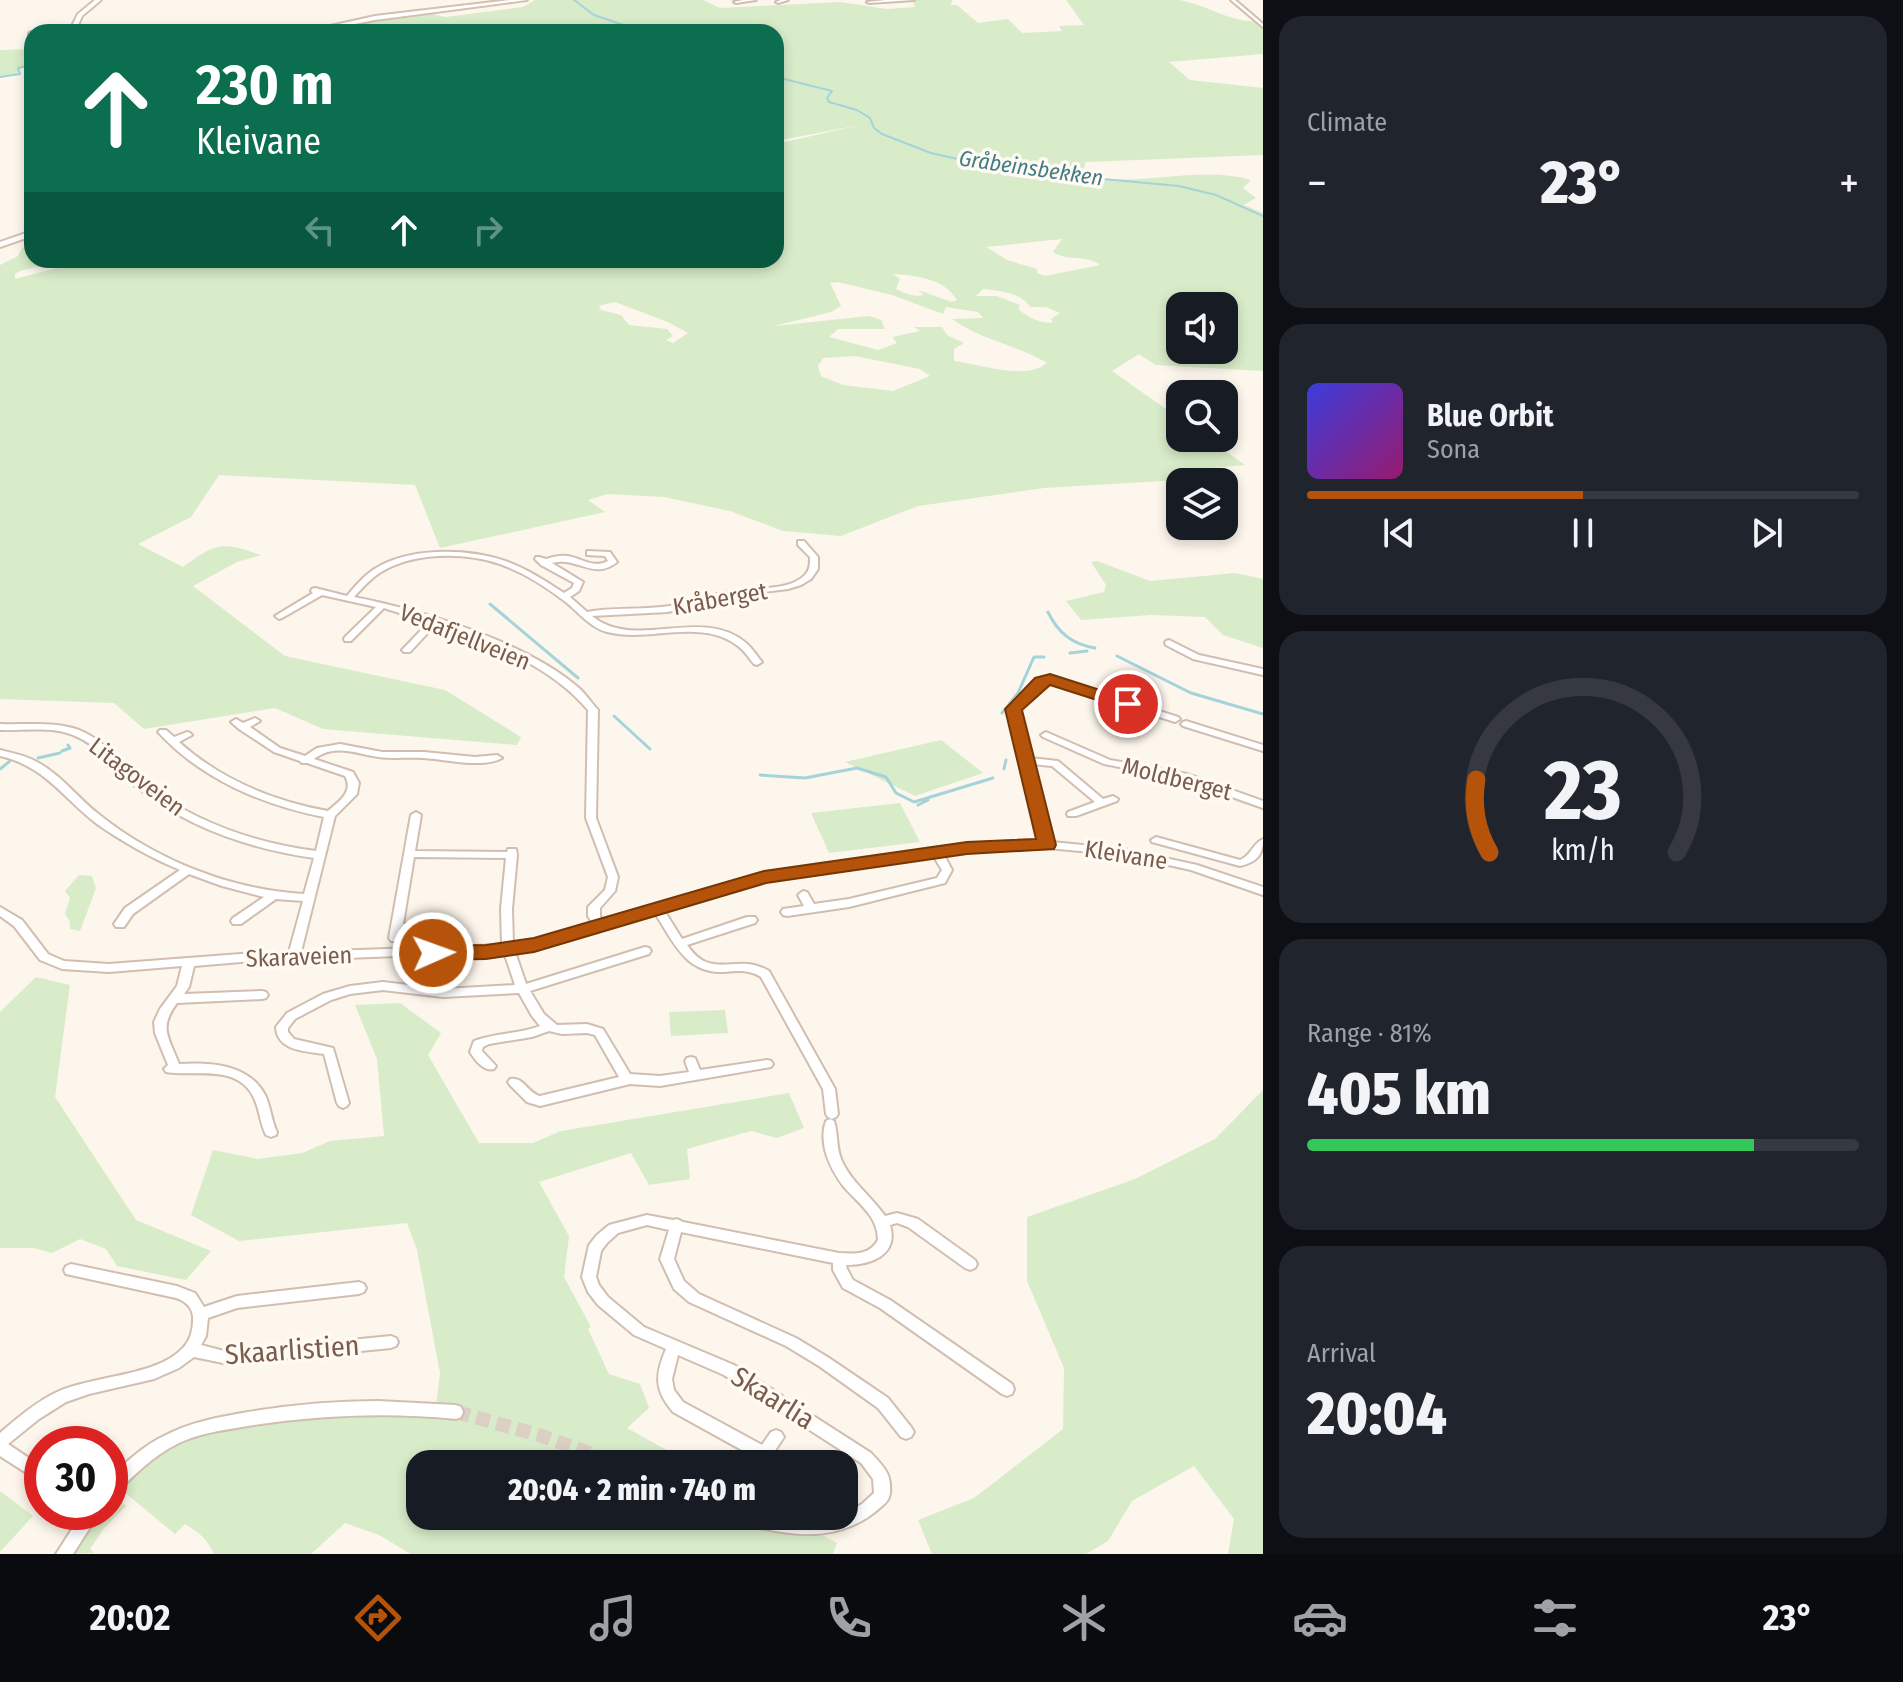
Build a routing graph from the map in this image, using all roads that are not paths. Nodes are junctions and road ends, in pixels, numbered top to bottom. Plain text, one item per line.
1 (98, 0) edge
2 (524, 0) edge
3 (754, 0) edge
4 (786, 0) edge
5 (862, 0) edge
6 (912, 0) edge
7 (1233, 0) edge
8 (736, 2) dead end
9 (778, 2) dead end
10 (869, 2) edge
11 (897, 7) dead end
12 (76, 24) edge
13 (344, 24) edge
14 (1263, 26) edge
15 (24, 236) edge
16 (0, 245) edge
17 (801, 543) dead end
18 (590, 553) dead end
19 (564, 597) junction
20 (349, 598) junction
21 (382, 606) junction
22 (588, 614) junction
23 (279, 616) dead end
24 (433, 622) junction
25 (348, 639) dead end
26 (1169, 643) dead end
27 (407, 650) dead end
28 (757, 662) dead end
29 (1263, 672) edge
30 (1175, 719) dead end
31 (255, 721) dead end
32 (1186, 724) dead end
33 (1, 728) edge
34 (163, 732) dead end
35 (187, 735) dead end
36 (1046, 735) dead end
37 (172, 741) junction
38 (1263, 748) edge
39 (0, 753) edge
40 (497, 758) dead end
41 (305, 761) junction
42 (1025, 761) junction
43 (1263, 805) edge
44 (1072, 814) dead end
45 (330, 815) junction
46 (416, 815) dead end
47 (1156, 840) dead end
48 (1263, 842) edge
49 (1047, 845) junction
50 (937, 852) junction
51 (410, 854) junction
52 (318, 855) junction
53 (188, 870) junction
54 (755, 879) joint
55 (1262, 889) edge
56 (274, 895) junction
57 (803, 895) dead end
58 (307, 898) junction
59 (657, 908) junction
60 (811, 909) junction
61 (0, 911) edge
62 (787, 912) dead end
63 (751, 920) dead end
64 (237, 921) dead end
65 (120, 924) dead end
66 (605, 924) junction
67 (414, 927) dead end
68 (681, 943) junction
69 (507, 950) junction
70 (645, 951) dead end
71 (294, 957) junction
72 (189, 962) junction
73 (522, 989) junction
74 (262, 995) dead end
75 (175, 999) junction
76 (550, 1026) junction
77 (691, 1061) dead end
78 (767, 1064) dead end
79 (490, 1066) dead end
80 (696, 1075) junction
81 (627, 1080) junction
82 (514, 1082) dead end
83 (343, 1103) dead end
84 (271, 1132) dead end
85 (881, 1222) junction
86 (677, 1224) junction
87 (839, 1259) junction
88 (970, 1264) dead end
89 (71, 1270) dead end
90 (359, 1288) dead end
91 (201, 1314) junction
92 (391, 1342) dead end
93 (673, 1349) junction
94 (193, 1350) junction
95 (1007, 1389) dead end
96 (456, 1412) tunnel mouth
97 (906, 1432) dead end
98 (776, 1437) dead end
99 (0, 1445) edge
100 (755, 1450) edge
101 (767, 1450) edge
102 (855, 1450) edge
103 (858, 1452) edge
104 (24, 1463) edge
105 (128, 1470) edge
106 (858, 1515) edge
107 (80, 1530) edge
108 (64, 1554) edge

1 - 12 main road
2 - 13 main road
3 - 8 street
4 - 9 street
5 - 10 street
6 - 10 street
7 - 14 street
10 - 11 street
15 - 16 main road
17 - 22 street, Kråberget
18 - 19 street
19 - 20 street
19 - 22 street
20 - 21 street, Vedafjellveien
20 - 23 street, Vedafjellveien
21 - 24 street, Vedafjellveien
21 - 25 street
22 - 28 street
24 - 27 street
24 - 66 street, Vedafjellveien
26 - 29 street
30 - 42 street
31 - 41 street
32 - 38 street
33 - 52 street, Litagoveien
34 - 37 street
35 - 37 street
36 - 43 street, Moldberget
37 - 45 street
39 - 53 street
40 - 41 street
41 - 45 street
42 - 44 street
42 - 49 street
45 - 52 street
46 - 51 street
47 - 48 street
49 - 50 street, Kleivane
49 - 55 street, Kleivane
50 - 54 street, Kleivane
50 - 60 street
51 - 67 street
51 - 69 street
52 - 58 street
53 - 56 street
53 - 65 street
54 - 59 street, Skaraveien
56 - 58 street
56 - 64 street
57 - 60 street
58 - 71 street
59 - 66 street, Skaraveien
59 - 68 street
60 - 62 street
61 - 72 street, Skaraveien
63 - 68 street
66 - 69 street, Skaraveien
68 - 85 street
69 - 71 street, Skaraveien
69 - 73 street
70 - 73 street
71 - 72 street, Skaraveien
72 - 75 street
73 - 76 street
73 - 83 street
74 - 75 street
75 - 84 street
76 - 79 street
76 - 81 street
77 - 80 street
78 - 80 street
80 - 81 street
81 - 82 street
85 - 87 street, Skaarlia
85 - 88 street
86 - 87 street, Skaarlia
86 - 93 street, Skaarlia
86 - 97 street, Skaarlia
87 - 95 street
89 - 91 street, Skaarlistien
90 - 91 street, Skaarlistien
91 - 94 street, Skaarlistien
92 - 94 street, Skaarlistien
93 - 100 street, Skaarlia
93 - 102 street, Skaarlia
94 - 99 street, Skaarlistien
96 - 105 street
98 - 101 street, Skaarlia
99 - 104 street, Skaarlistien
103 - 106 street, Skaarlia
107 - 108 street

